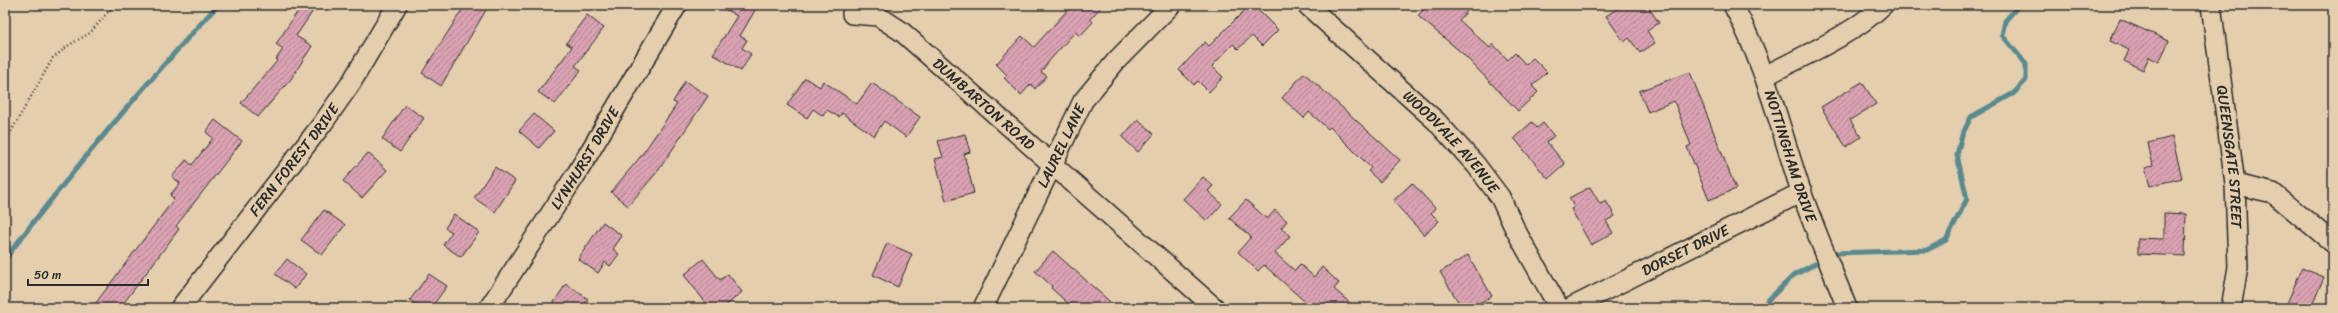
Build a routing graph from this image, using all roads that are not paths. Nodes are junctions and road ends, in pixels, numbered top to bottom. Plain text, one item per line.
1 (397, 5) edge
2 (677, 5) edge
3 (1171, 5) edge
4 (1306, 5) edge
5 (1733, 5) edge
6 (1883, 5) edge
7 (2211, 5) edge
8 (852, 14) dead end
9 (1765, 76) junction
10 (1052, 165) junction
11 (2235, 184) junction
12 (1802, 192) junction
13 (2333, 243) edge
14 (180, 308) edge
15 (489, 308) edge
16 (983, 308) edge
17 (1215, 308) edge
18 (1559, 308) edge
19 (1570, 308) edge
20 (1847, 308) edge
21 (2231, 308) edge

1 - 14 street, FERN FOREST DRIVE
2 - 15 street, LYNHURST DRIVE
3 - 10 street, LAUREL LANE
4 - 18 street, WOODVALE AVENUE
5 - 9 street, NOTTINGHAM DRIVE
6 - 9 street
7 - 11 street, QUEENSGATE STREET
8 - 10 street, DUMBARTON ROAD
9 - 12 street, NOTTINGHAM DRIVE
10 - 16 street, LAUREL LANE
10 - 17 street, DUMBARTON ROAD
11 - 13 street
11 - 21 street, QUEENSGATE STREET
12 - 19 street, DORSET DRIVE
12 - 20 street, NOTTINGHAM DRIVE

